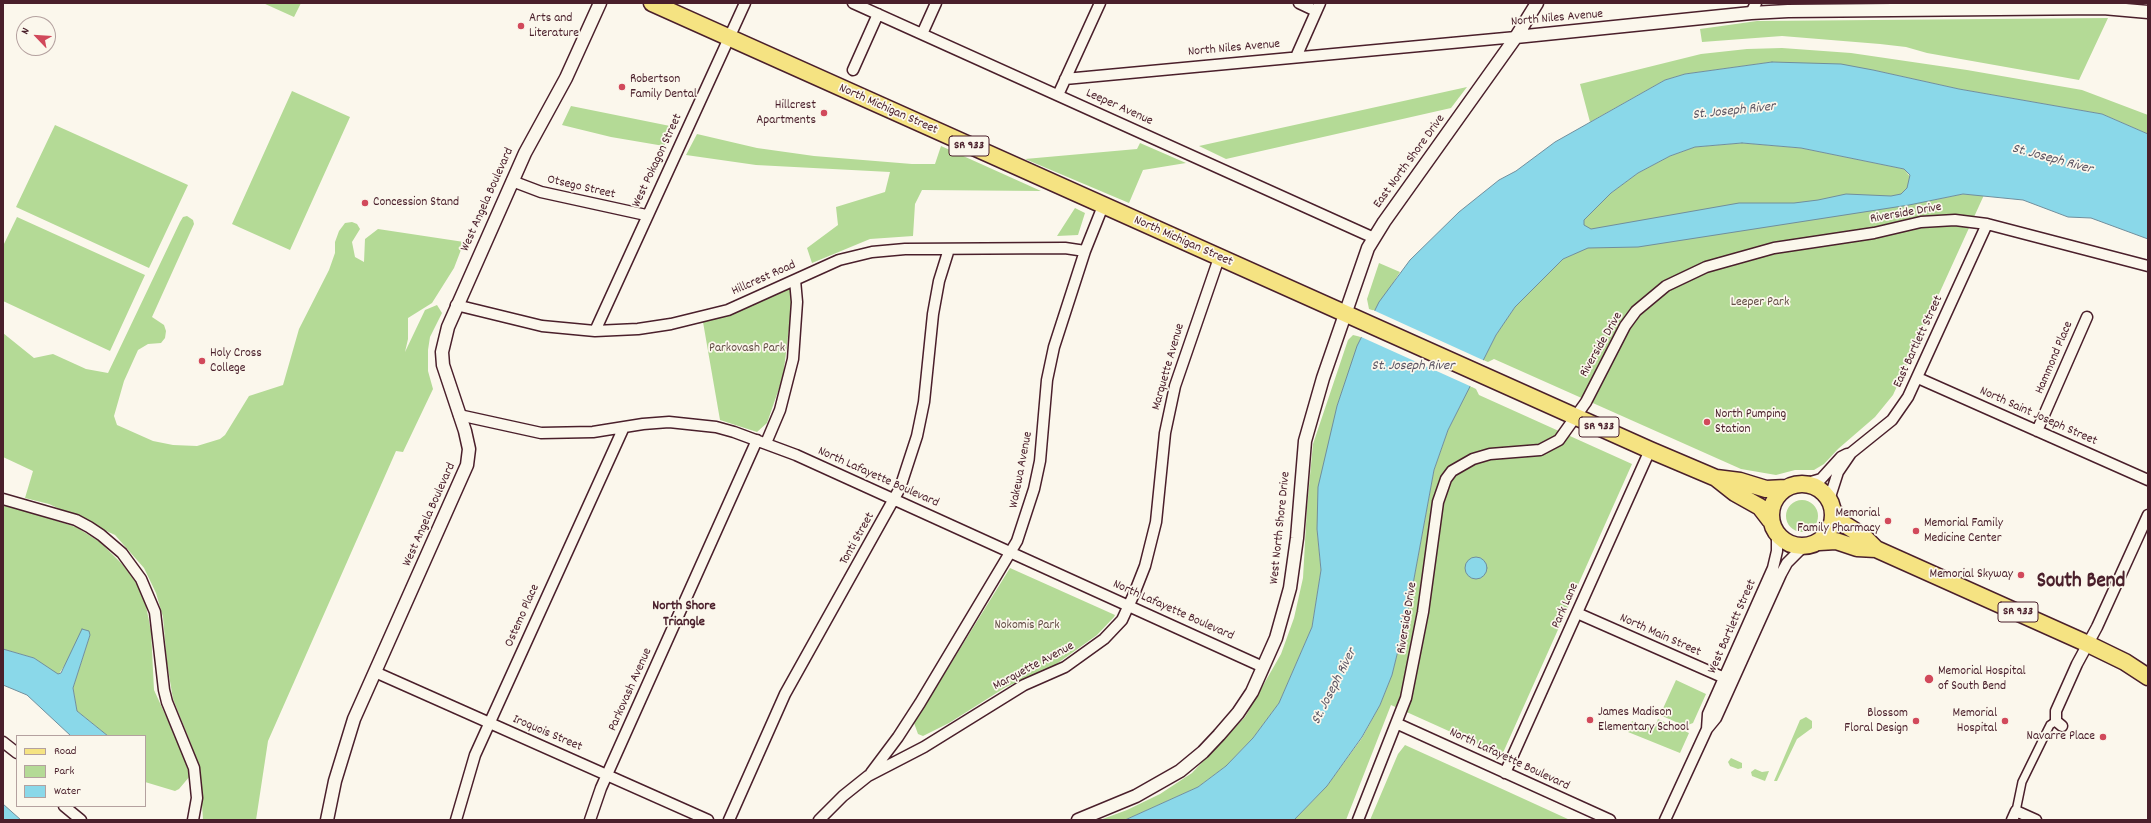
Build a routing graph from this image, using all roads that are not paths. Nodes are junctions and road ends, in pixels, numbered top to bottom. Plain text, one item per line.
1 (600, 3) edge
2 (652, 3) edge
3 (745, 3) edge
4 (853, 3) edge
5 (936, 3) edge
6 (1100, 3) edge
7 (1299, 3) edge
8 (1537, 3) edge
9 (1318, 7) edge
10 (1754, 8) edge
11 (2148, 12) edge
12 (878, 14) junction
13 (922, 34) junction
14 (1516, 37) junction
15 (729, 38) junction
16 (1296, 57) junction
17 (853, 70) dead end
18 (1065, 79) junction
19 (1058, 95) junction
20 (512, 181) junction
21 (1103, 206) junction
22 (646, 215) junction
23 (1987, 224) junction
24 (1374, 238) junction
25 (949, 249) junction
26 (1085, 251) junction
27 (1219, 258) junction
28 (2148, 266) edge
29 (795, 280) junction
30 (456, 305) junction
31 (1344, 314) junction
32 (2087, 317) dead end
33 (595, 331) junction
34 (1918, 378) junction
35 (459, 415) junction
36 (1576, 417) junction
37 (624, 427) junction
38 (2037, 431) junction
39 (761, 441) junction
40 (1650, 450) junction
41 (1851, 453) junction
42 (1716, 478) junction
43 (2148, 480) edge
44 (1804, 484) junction
45 (1786, 488) junction
46 (3, 498) edge
47 (894, 500) junction
48 (1831, 505) junction
49 (2148, 515) edge
50 (1773, 527) junction
51 (1819, 542) junction
52 (1803, 547) junction
53 (1876, 549) junction
54 (1011, 552) junction
55 (1130, 606) junction
56 (1577, 613) junction
57 (2088, 644) junction
58 (2125, 662) junction
59 (1263, 667) junction
60 (2148, 667) edge
61 (375, 672) junction
62 (2148, 677) edge
63 (1728, 680) junction
64 (489, 723) junction
65 (1398, 724) junction
66 (2059, 724) joint
67 (3, 742) edge
68 (16, 752) edge
69 (1506, 773) junction
70 (607, 775) junction
71 (868, 776) junction
72 (65, 807) edge
73 (2014, 816) edge
74 (81, 820) edge
75 (193, 820) edge
76 (327, 820) edge
77 (456, 820) edge
78 (590, 820) edge
79 (708, 820) edge
80 (729, 820) edge
81 (819, 820) edge
82 (1078, 820) edge
83 (1358, 820) edge
84 (1610, 820) edge
85 (1665, 820) edge
86 (2036, 820) edge

1 - 20 street, West Angela Boulevard
2 - 15 main road, North Michigan Street / SR 933
3 - 15 street, West Pokagon Street
4 - 12 street, Leeper Avenue
5 - 13 street
6 - 18 street
7 - 9 street
8 - 14 street, East North Shore Drive
9 - 16 street
10 - 11 street, North Niles Avenue
10 - 14 street, North Niles Avenue
12 - 13 street, Leeper Avenue
12 - 17 street
13 - 19 street, Leeper Avenue
14 - 16 street, North Niles Avenue
14 - 24 street, East North Shore Drive
15 - 21 main road, North Michigan Street / SR 933
15 - 22 street, West Pokagon Street
16 - 18 street, North Niles Avenue
18 - 19 street
19 - 24 street, Leeper Avenue
20 - 22 street, Otsego Street
20 - 30 street, West Angela Boulevard
21 - 26 street, Wakewa Avenue
21 - 27 main road, North Michigan Street / SR 933
22 - 33 street, West Pokagon Street
23 - 28 street, Riverside Drive
23 - 34 street, East Bartlett Street
23 - 36 street, Riverside Drive
24 - 31 street, East North Shore Drive
25 - 26 street, Hillcrest Road
25 - 29 street, Hillcrest Road
25 - 47 street, Tonti Street
26 - 54 street, Wakewa Avenue
27 - 31 main road, North Michigan Street / SR 933
27 - 55 street, Marquette Avenue
29 - 33 street, Hillcrest Road
29 - 39 street, Parkovash Avenue
30 - 33 street, Hillcrest Road
30 - 35 street, West Angela Boulevard
31 - 36 main road, North Michigan Street / SR 933
31 - 59 street, West North Shore Drive
32 - 38 street, Hammond Place
34 - 38 street, North Saint Joseph Street
34 - 41 street, East Bartlett Street
35 - 37 street, North Lafayette Boulevard
35 - 61 street, West Angela Boulevard
36 - 40 main road, North Michigan Street / SR 933
36 - 65 street, Riverside Drive
37 - 39 street, North Lafayette Boulevard
37 - 64 street, Ostemo Place
38 - 43 street, North Saint Joseph Street
39 - 47 street, North Lafayette Boulevard
39 - 70 street, Parkovash Avenue
40 - 42 main road, North Michigan Street / SR 933
40 - 56 street, Park Lane
41 - 44 street, East Bartlett Street
41 - 48 street, East Bartlett Street
42 - 45 main road, North Michigan Street / SR 933
42 - 50 main road, North Michigan Street / SR 933
44 - 45 main road, SR 933
44 - 48 main road, SR 933
45 - 50 main road
46 - 75 street
47 - 54 street, North Lafayette Boulevard
47 - 80 street, Tonti Street
48 - 51 main road
48 - 53 main road, SR 933
49 - 57 street
50 - 52 main road, SR 933
50 - 63 street, West Bartlett Street
51 - 52 main road, SR 933
51 - 53 main road, SR 933
52 - 63 street, West Bartlett Street
53 - 57 main road, SR 933
54 - 55 street, North Lafayette Boulevard
54 - 71 street, Wakewa Avenue
55 - 59 street, North Lafayette Boulevard
55 - 71 street, Marquette Avenue
56 - 63 street, North Main Street
56 - 69 street, Park Lane
57 - 58 main road, SR 933
57 - 66 street
58 - 60 main road, SR 933
58 - 62 main road, SR 933
59 - 82 street, West North Shore Drive
61 - 64 street, Iroquois Street
61 - 76 street, West Angela Boulevard
63 - 85 street, West Bartlett Street
64 - 70 street, Iroquois Street
64 - 77 street, Ostemo Place
65 - 69 street, North Lafayette Boulevard
65 - 83 street, Riverside Drive
66 - 73 street
67 - 68 street
69 - 84 street, North Lafayette Boulevard
70 - 78 street, Parkovash Avenue
70 - 79 street, Iroquois Street
71 - 81 street, Marquette Avenue
72 - 74 street
73 - 86 street

